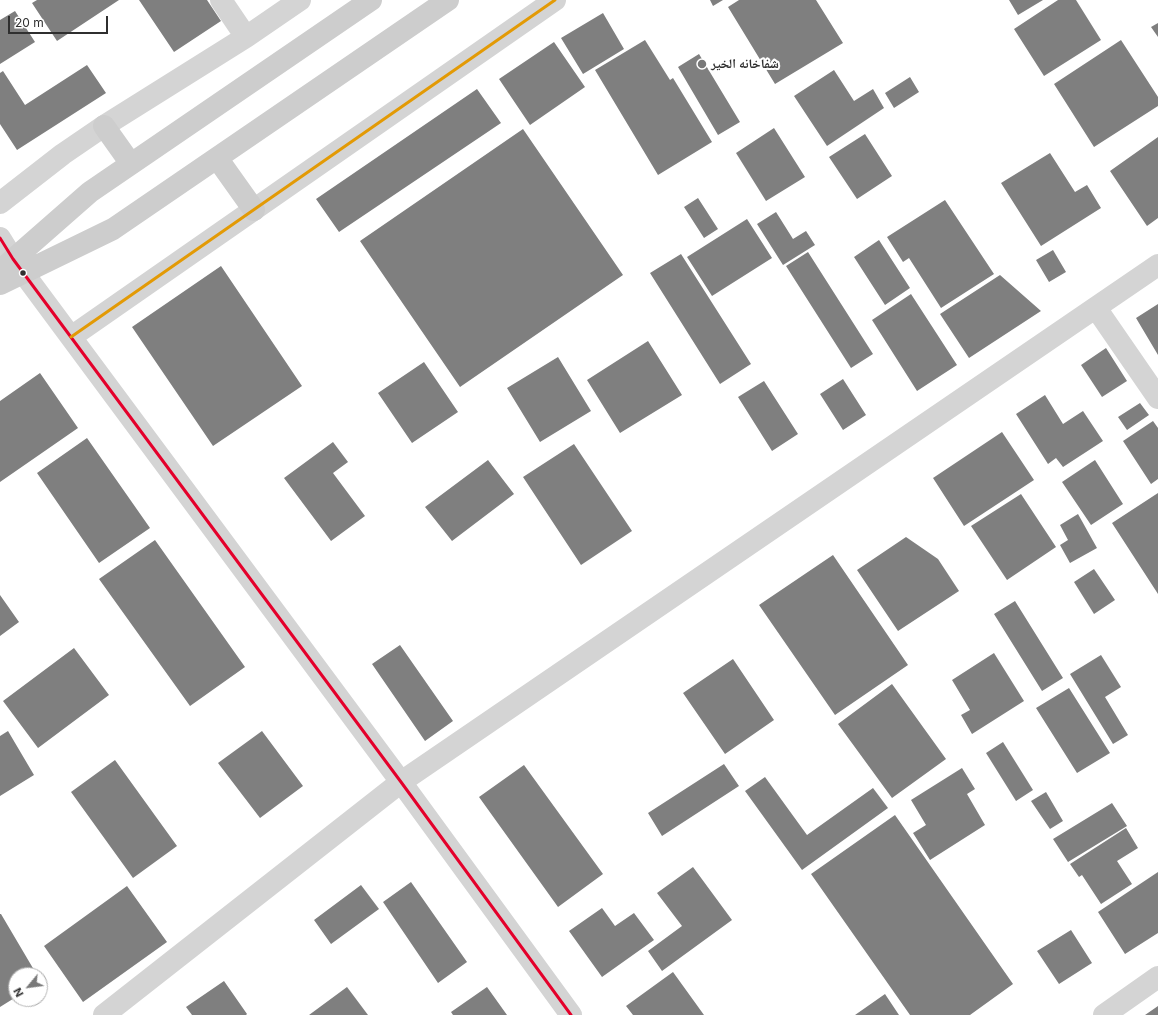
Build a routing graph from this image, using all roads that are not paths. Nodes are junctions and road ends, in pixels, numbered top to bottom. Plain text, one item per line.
1 (221, 0) edge
2 (300, 0) edge
3 (371, 0) edge
4 (448, 0) edge
5 (555, 0) edge
6 (246, 37) junction
7 (104, 126) junction
8 (216, 158) junction
9 (131, 164) junction
10 (0, 203) edge
11 (254, 210) junction
12 (0, 238) edge
13 (1158, 265) edge
14 (12, 268) edge
15 (0, 284) edge
16 (1096, 308) junction
17 (71, 336) junction
18 (1158, 398) edge
19 (401, 782) junction
20 (1158, 977) edge
21 (104, 1015) edge
22 (571, 1015) edge
23 (1104, 1015) edge

1 - 6 street
2 - 6 street
3 - 9 main road
4 - 8 main road
5 - 11 street
6 - 7 street
7 - 9 main road
7 - 10 street
8 - 11 main road
8 - 14 main road
9 - 14 main road
11 - 17 street
12 - 14 street
13 - 16 street
14 - 15 main road
14 - 17 street
16 - 18 street
16 - 19 street
17 - 19 street
19 - 21 street
19 - 22 street
20 - 23 street

